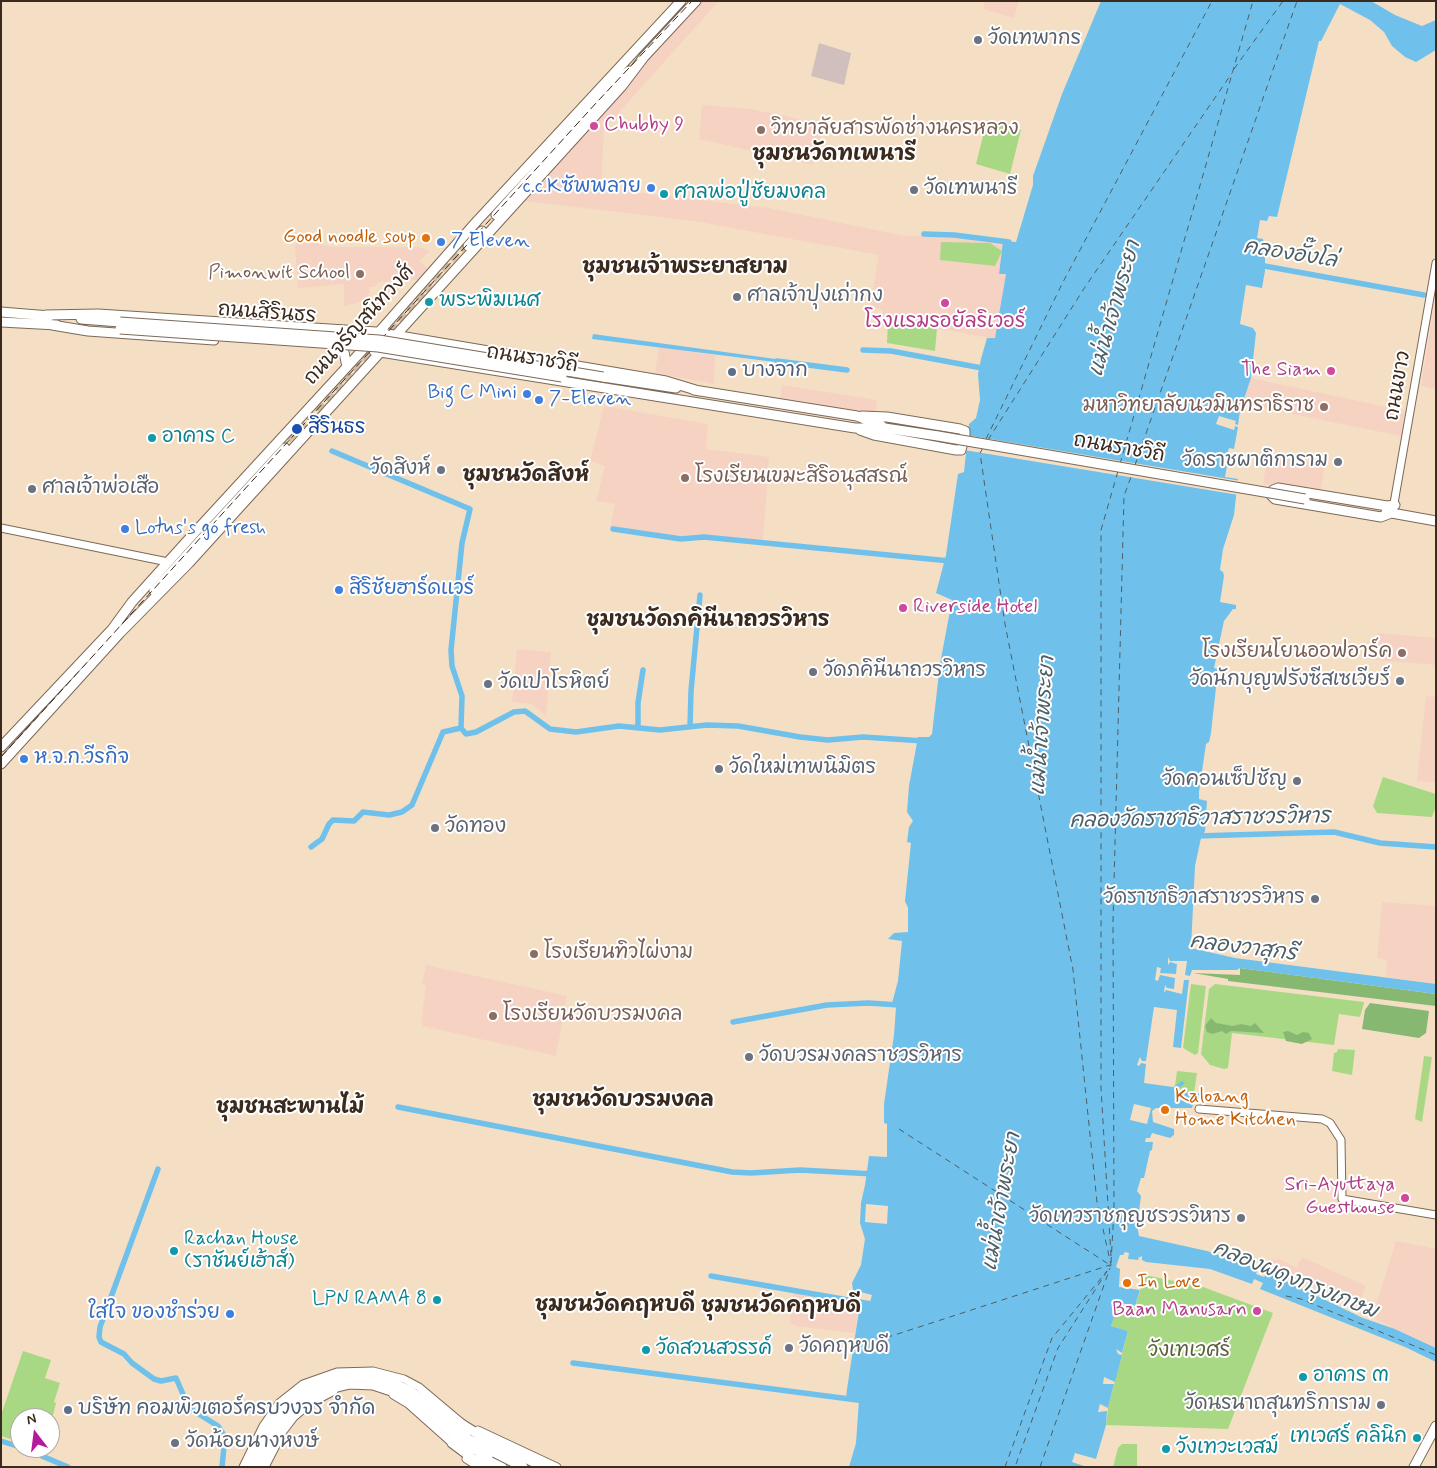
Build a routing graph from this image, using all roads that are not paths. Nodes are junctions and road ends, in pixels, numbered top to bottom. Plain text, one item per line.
1 (681, 1) edge
2 (696, 1) edge
3 (636, 50) junction
4 (644, 57) junction
5 (1436, 263) edge
6 (426, 279) junction
7 (440, 284) junction
8 (1, 312) edge
9 (46, 315) junction
10 (1, 322) edge
11 (52, 325) junction
12 (281, 325) junction
13 (120, 326) junction
14 (379, 332) junction
15 (394, 334) junction
16 (276, 344) junction
17 (332, 348) junction
18 (362, 350) junction
19 (379, 352) junction
20 (347, 367) junction
21 (602, 380) junction
22 (698, 391) junction
23 (697, 402) junction
24 (857, 416) junction
25 (295, 423) junction
26 (855, 428) junction
27 (885, 428) junction
28 (308, 430) junction
29 (288, 440) tunnel mouth
30 (1393, 509) junction
31 (1436, 522) edge
32 (1, 528) edge
33 (168, 562) junction
34 (116, 631) junction
35 (1, 747) edge
36 (1, 764) edge
37 (1199, 1109) dead end
38 (1436, 1215) edge
39 (460, 1423) junction
40 (1436, 1426) edge
41 (451, 1442) junction
42 (526, 1464) edge
43 (243, 1467) edge
44 (249, 1467) edge
45 (258, 1467) edge
46 (265, 1467) edge
47 (478, 1467) edge
48 (492, 1467) edge
49 (503, 1467) edge
50 (509, 1467) edge
51 (544, 1467) edge
52 (557, 1467) edge
53 (1414, 1467) edge

1 - 3 main road, ถนนจรัญสนิทวงศ์
2 - 4 main road, ถนนจรัญสนิทวงศ์
3 - 4 main road, ถนนจรัญสนิทวงศ์
3 - 6 main road, ถนนจรัญสนิทวงศ์
4 - 7 main road, ถนนจรัญสนิทวงศ์
5 - 30 street, ถนนขาว
6 - 7 main road
6 - 14 main road, ถนนจรัญสนิทวงศ์
7 - 15 main road, ถนนจรัญสนิทวงศ์
8 - 9 main road, ถนนสิรินธร
9 - 12 main road, ถนนสิรินธร
9 - 13 main road, ถนนสิรินธร
10 - 11 main road, ถนนสิรินธร
11 - 13 main road, ถนนสิรินธร
11 - 16 main road, ถนนสิรินธร
12 - 14 main road, ถนนสิรินธร
12 - 16 main road
13 - 21 main road, ถนนสิรินธร, bridge
14 - 15 main road, ถนนสิรินธร
14 - 18 main road, ถนนจรัญสนิทวงศ์
15 - 19 main road, ถนนจรัญสนิทวงศ์
15 - 22 main road, ถนนราชวิถี
16 - 17 main road, ถนนสิรินธร
17 - 18 main road, ถนนสิรินธร
17 - 20 main road
18 - 19 main road, ถนนราชวิถี
18 - 20 main road, ถนนจรัญสนิทวงศ์
19 - 23 main road, ถนนราชวิถี
19 - 28 main road, ถนนจรัญสนิทวงศ์
20 - 25 main road, ถนนจรัญสนิทวงศ์
21 - 22 main road, ถนนราชวิถี
21 - 23 main road, ถนนราชวิถี
22 - 24 main road, ถนนราชวิถี
23 - 26 main road, ถนนราชวิถี
24 - 26 main road
24 - 27 main road, ถนนราชวิถี
25 - 28 main road
25 - 33 main road, ถนนจรัญสนิทวงศ์
26 - 27 main road, ถนนราชวิถี
27 - 30 main road, ถนนราชวิถี, bridge
28 - 34 main road, ถนนจรัญสนิทวงศ์
29 - 34 main road, ถนนจรัญสนิทวงศ์
30 - 30 main road
30 - 31 main road, ถนนราชวิถี
32 - 33 street
33 - 34 main road, ถนนจรัญสนิทวงศ์
34 - 35 main road, ถนนจรัญสนิทวงศ์
34 - 36 main road, ถนนจรัญสนิทวงศ์
37 - 38 street
39 - 42 main road
39 - 43 street
39 - 52 street
40 - 53 main road
41 - 46 street
41 - 47 street
41 - 48 main road
41 - 49 street
42 - 44 main road
42 - 51 main road
45 - 50 main road

